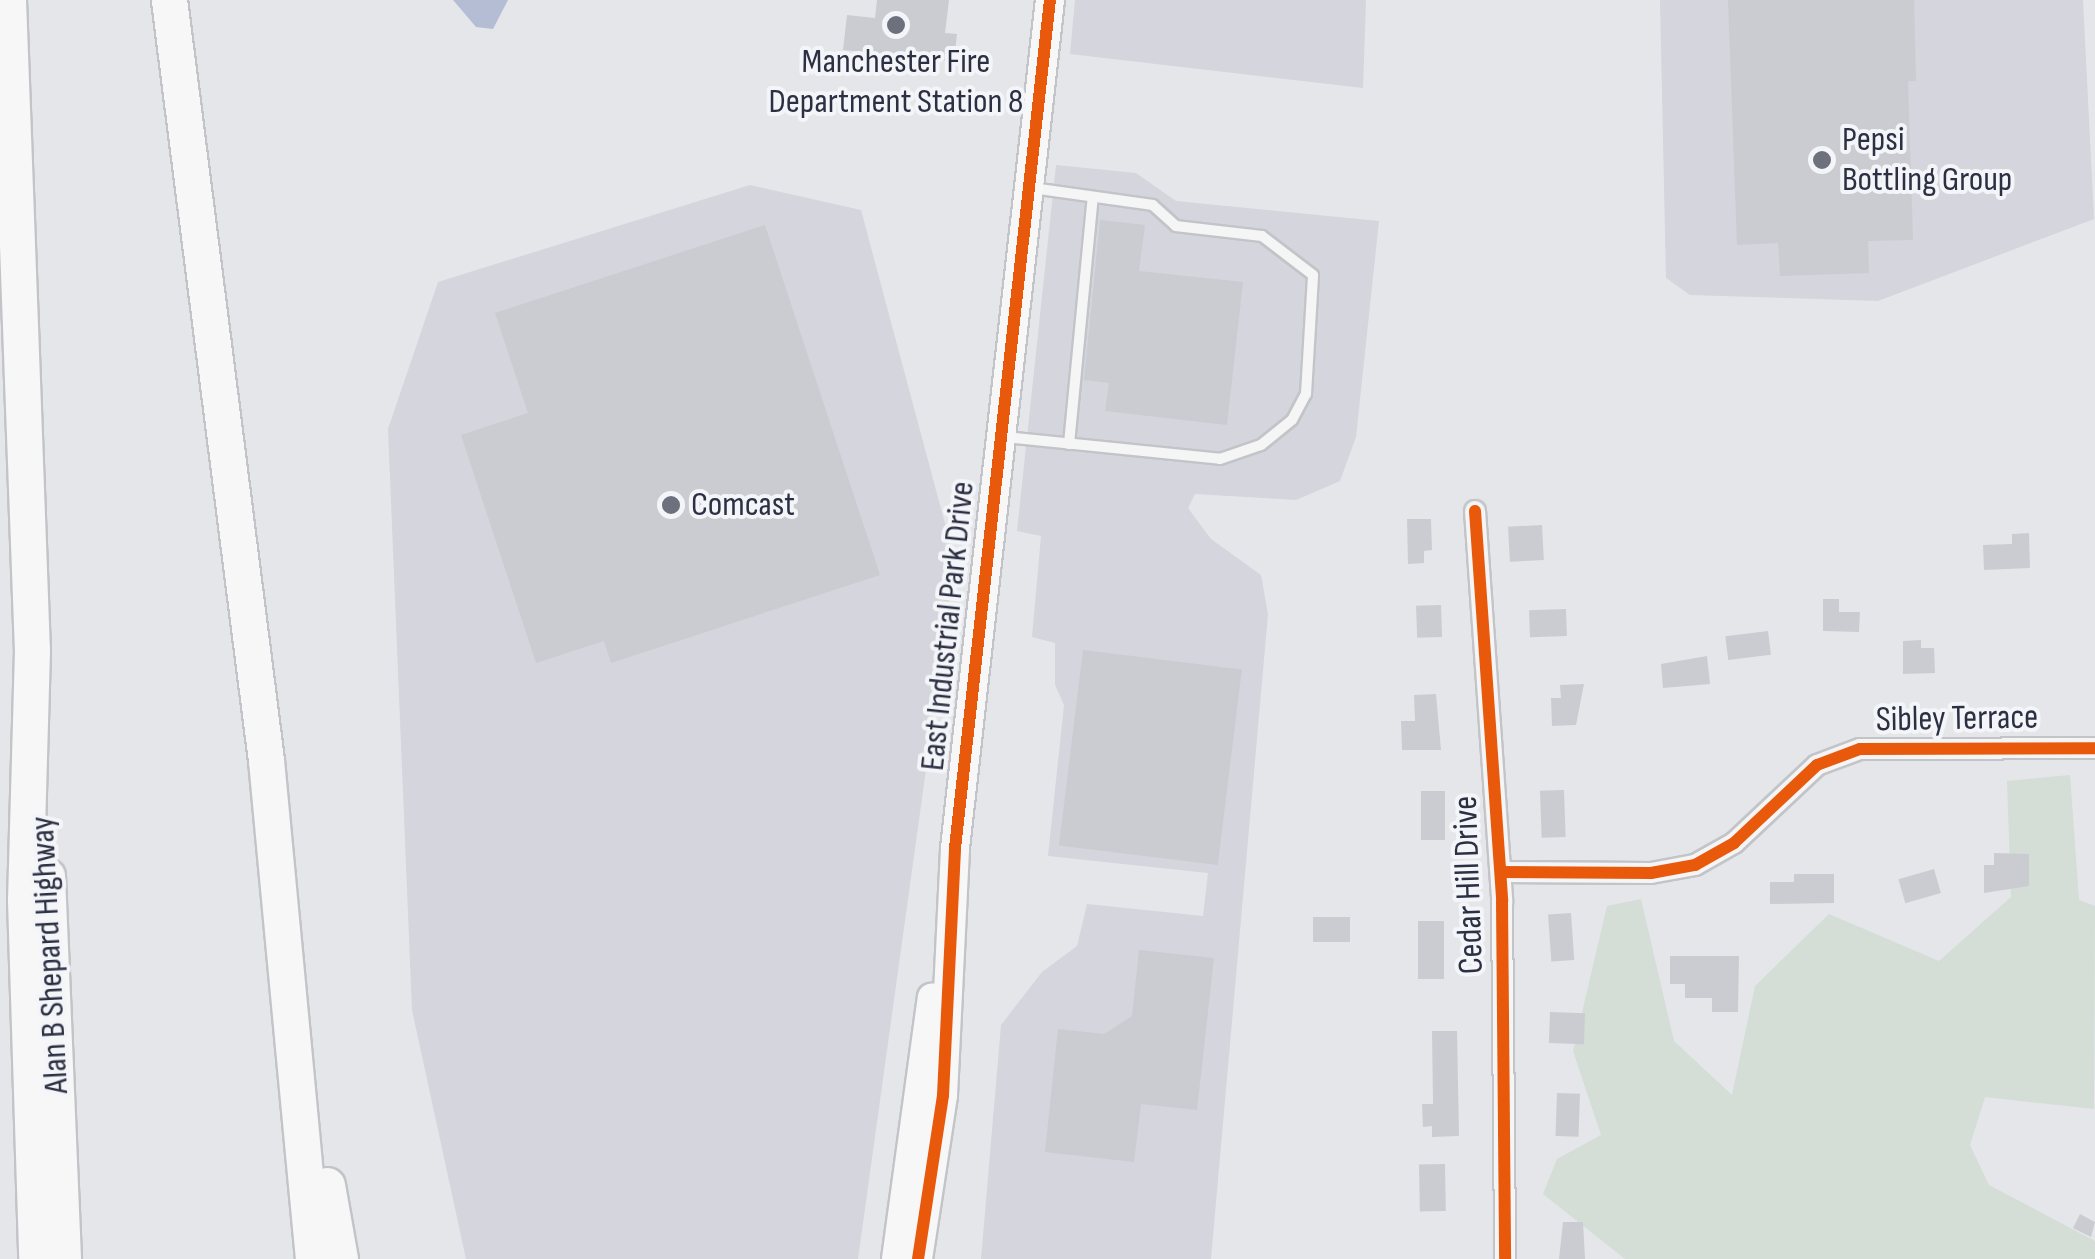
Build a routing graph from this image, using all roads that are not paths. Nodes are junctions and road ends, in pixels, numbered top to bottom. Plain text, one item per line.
1 (8, 0) edge
2 (169, 0) edge
3 (1050, 0) edge
4 (1028, 188) junction
5 (1093, 196) junction
6 (999, 437) junction
7 (1069, 444) junction
8 (1475, 510) dead end
9 (32, 650) junction
10 (2095, 748) edge
11 (1500, 872) junction
12 (950, 897) junction
13 (288, 962) junction
14 (36, 1259) edge
15 (63, 1259) edge
16 (313, 1259) edge
17 (340, 1259) edge
18 (896, 1259) edge
19 (918, 1259) edge
20 (1505, 1259) edge

1 - 9 highway
2 - 13 highway
3 - 4 street, East Industrial Park Drive
4 - 5 lane
4 - 6 street, East Industrial Park Drive
5 - 7 lane
5 - 7 lane
6 - 7 lane
6 - 12 street, East Industrial Park Drive
8 - 11 street, Cedar Hill Drive
9 - 14 highway
9 - 15 highway, Alan B Shepard Highway
10 - 11 street, Sibley Terrace
11 - 20 street, Cedar Hill Drive
12 - 18 street, East Industrial Park Drive
12 - 19 street, East Industrial Park Drive
13 - 16 highway
13 - 17 highway

